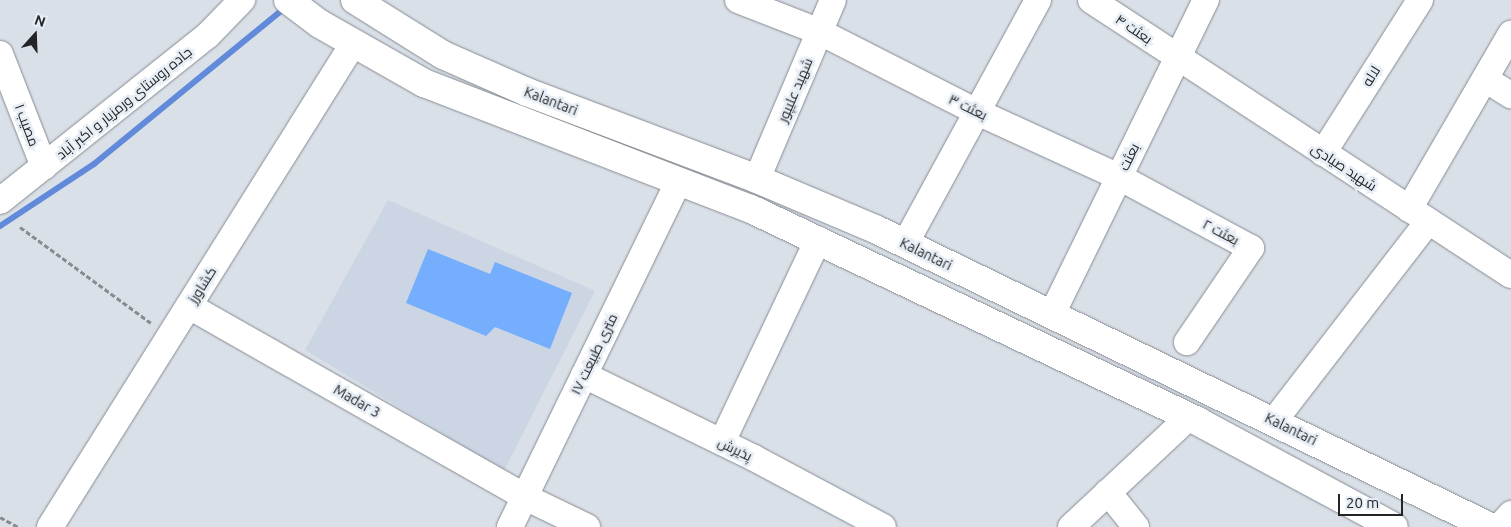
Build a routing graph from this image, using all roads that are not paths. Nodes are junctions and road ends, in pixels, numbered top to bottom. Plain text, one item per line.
1 (242, 0) edge
2 (355, 0) edge
3 (738, 0) edge
4 (833, 0) edge
5 (1038, 0) edge
6 (1091, 0) edge
7 (1206, 0) edge
8 (1420, 0) edge
9 (295, 6) edge
10 (820, 32) junction
11 (1511, 34) edge
12 (354, 44) junction
13 (0, 54) edge
14 (1178, 58) junction
15 (1485, 79) junction
16 (1511, 95) edge
17 (976, 111) junction
18 (1323, 153) junction
19 (44, 168) junction
20 (1119, 177) junction
21 (757, 179) junction
22 (678, 182) junction
23 (0, 200) edge
24 (1419, 216) junction
25 (818, 240) junction
26 (905, 244) junction
27 (1511, 275) edge
28 (189, 306) junction
29 (1052, 314) junction
30 (1187, 342) dead end
31 (584, 375) junction
32 (1189, 417) junction
33 (1274, 421) junction
34 (722, 442) junction
35 (1108, 492) junction
36 (525, 497) junction
37 (1511, 514) edge
38 (50, 527) edge
39 (510, 527) edge
40 (587, 527) edge
41 (883, 527) edge
42 (1070, 527) edge
43 (1136, 527) edge
44 (1394, 527) edge
45 (1490, 527) edge
46 (1499, 527) edge

1 - 19 street, جاده روستای ورمزیار و اکبر آباد
2 - 21 main road, Kalantari
3 - 10 street, بعثت ۳
4 - 10 street, شهید علیپور
5 - 17 street
6 - 14 street, بعثت ۴
7 - 14 street, بعثت
8 - 18 street, لاله
9 - 12 main road
10 - 17 street, بعثت ۳
10 - 21 street, شهید علیپور
11 - 15 street
12 - 22 main road
12 - 28 street, کشاورز
13 - 19 street, مصیب ۱
14 - 18 street, شهید صیادی
14 - 20 street, بعثت
15 - 16 street
15 - 24 street
17 - 20 street, بعثت ۳
17 - 26 street
18 - 24 street, شهید صیادی
19 - 23 street, جاده روستای ورمزیار و اکبر آباد
20 - 29 street, بعثت
20 - 30 street, بعثت ۲
21 - 26 main road, Kalantari
22 - 25 main road
22 - 31 street, ۱۷ متری طبیعت
24 - 27 street, شهید صیادی
24 - 33 street
25 - 32 main road
25 - 34 street
26 - 29 main road, Kalantari
28 - 36 street, Madar 3
28 - 38 street, کشاورز
29 - 33 main road, Kalantari
31 - 34 street, پذیرش
31 - 36 street, ۱۷ متری طبیعت
32 - 35 street
32 - 44 main road
33 - 45 main road, Kalantari
34 - 41 street, پذیرش
35 - 42 street
35 - 43 street
36 - 39 street, ۱۷ متری طبیعت
36 - 40 street, Madar 3
37 - 46 street

